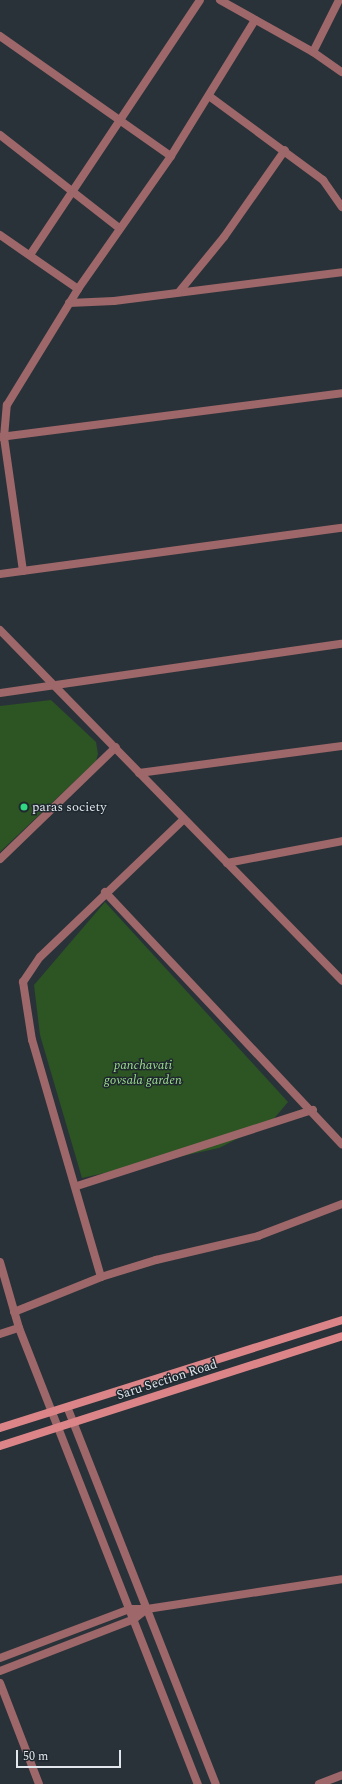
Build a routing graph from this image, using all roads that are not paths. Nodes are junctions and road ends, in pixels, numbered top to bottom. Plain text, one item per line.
1 (200, 0) edge
2 (220, 0) edge
3 (339, 0) edge
4 (255, 20) junction
5 (0, 36) edge
6 (313, 52) junction
7 (342, 72) edge
8 (209, 96) junction
9 (120, 121) junction
10 (0, 135) edge
11 (285, 150) junction
12 (171, 156) junction
13 (74, 190) junction
14 (342, 207) edge
15 (119, 228) junction
16 (0, 235) edge
17 (30, 256) junction
18 (342, 272) edge
19 (78, 289) junction
20 (179, 292) junction
21 (69, 303) junction
22 (342, 393) edge
23 (2, 437) edge
24 (342, 528) edge
25 (23, 571) junction
26 (0, 574) edge
27 (0, 630) edge
28 (342, 644) edge
29 (56, 685) junction
30 (0, 693) edge
31 (342, 746) edge
32 (116, 747) junction
33 (139, 773) junction
34 (184, 819) junction
35 (341, 843) edge
36 (0, 859) edge
37 (227, 863) junction
38 (105, 892) junction
39 (342, 981) edge
40 (313, 1110) junction
41 (342, 1144) edge
42 (77, 1186) junction
43 (342, 1204) edge
44 (0, 1262) edge
45 (101, 1277) junction
46 (14, 1312) junction
47 (342, 1320) edge
48 (19, 1328) junction
49 (0, 1334) edge
50 (342, 1336) edge
51 (68, 1409) junction
52 (52, 1413) junction
53 (74, 1425) junction
54 (0, 1428) edge
55 (58, 1430) junction
56 (0, 1446) edge
57 (342, 1579) edge
58 (130, 1609) junction
59 (147, 1609) junction
60 (134, 1619) junction
61 (0, 1658) edge
62 (0, 1671) edge
63 (0, 1683) edge
64 (342, 1775) edge
65 (39, 1784) edge
66 (198, 1784) edge
67 (216, 1784) edge
68 (318, 1784) edge

1 - 9 street
2 - 4 street
3 - 6 street
4 - 6 street
4 - 8 street
5 - 9 street
6 - 7 street
8 - 11 street
8 - 12 street
9 - 12 street
9 - 13 street
10 - 13 street
11 - 14 street
11 - 20 street
12 - 15 street
13 - 15 street
13 - 17 street
15 - 19 street
16 - 17 street
17 - 19 street
18 - 20 street
19 - 21 street
20 - 21 street
21 - 23 street
22 - 23 street
23 - 25 street
24 - 25 street
25 - 26 street
27 - 29 street
28 - 29 street
29 - 30 street
29 - 32 street
31 - 33 street
32 - 33 street
32 - 36 street
33 - 34 street
34 - 37 street
34 - 38 street
35 - 37 street
37 - 39 street
38 - 40 street
38 - 42 street
40 - 41 street
40 - 42 street
42 - 45 street
43 - 45 street
44 - 46 street
45 - 46 street
46 - 48 street
47 - 51 street, Saru Section Road
48 - 49 street
48 - 52 street
50 - 53 street, Saru Section Road
51 - 52 street, Saru Section Road
51 - 53 street
52 - 54 street, Saru Section Road
52 - 55 street
53 - 55 street, Saru Section Road
53 - 59 street
55 - 56 street, Saru Section Road
55 - 58 street
57 - 59 street
58 - 59 street
58 - 60 street
58 - 61 street
59 - 60 street
59 - 67 street
60 - 62 street
60 - 66 street
63 - 65 street
64 - 68 street

